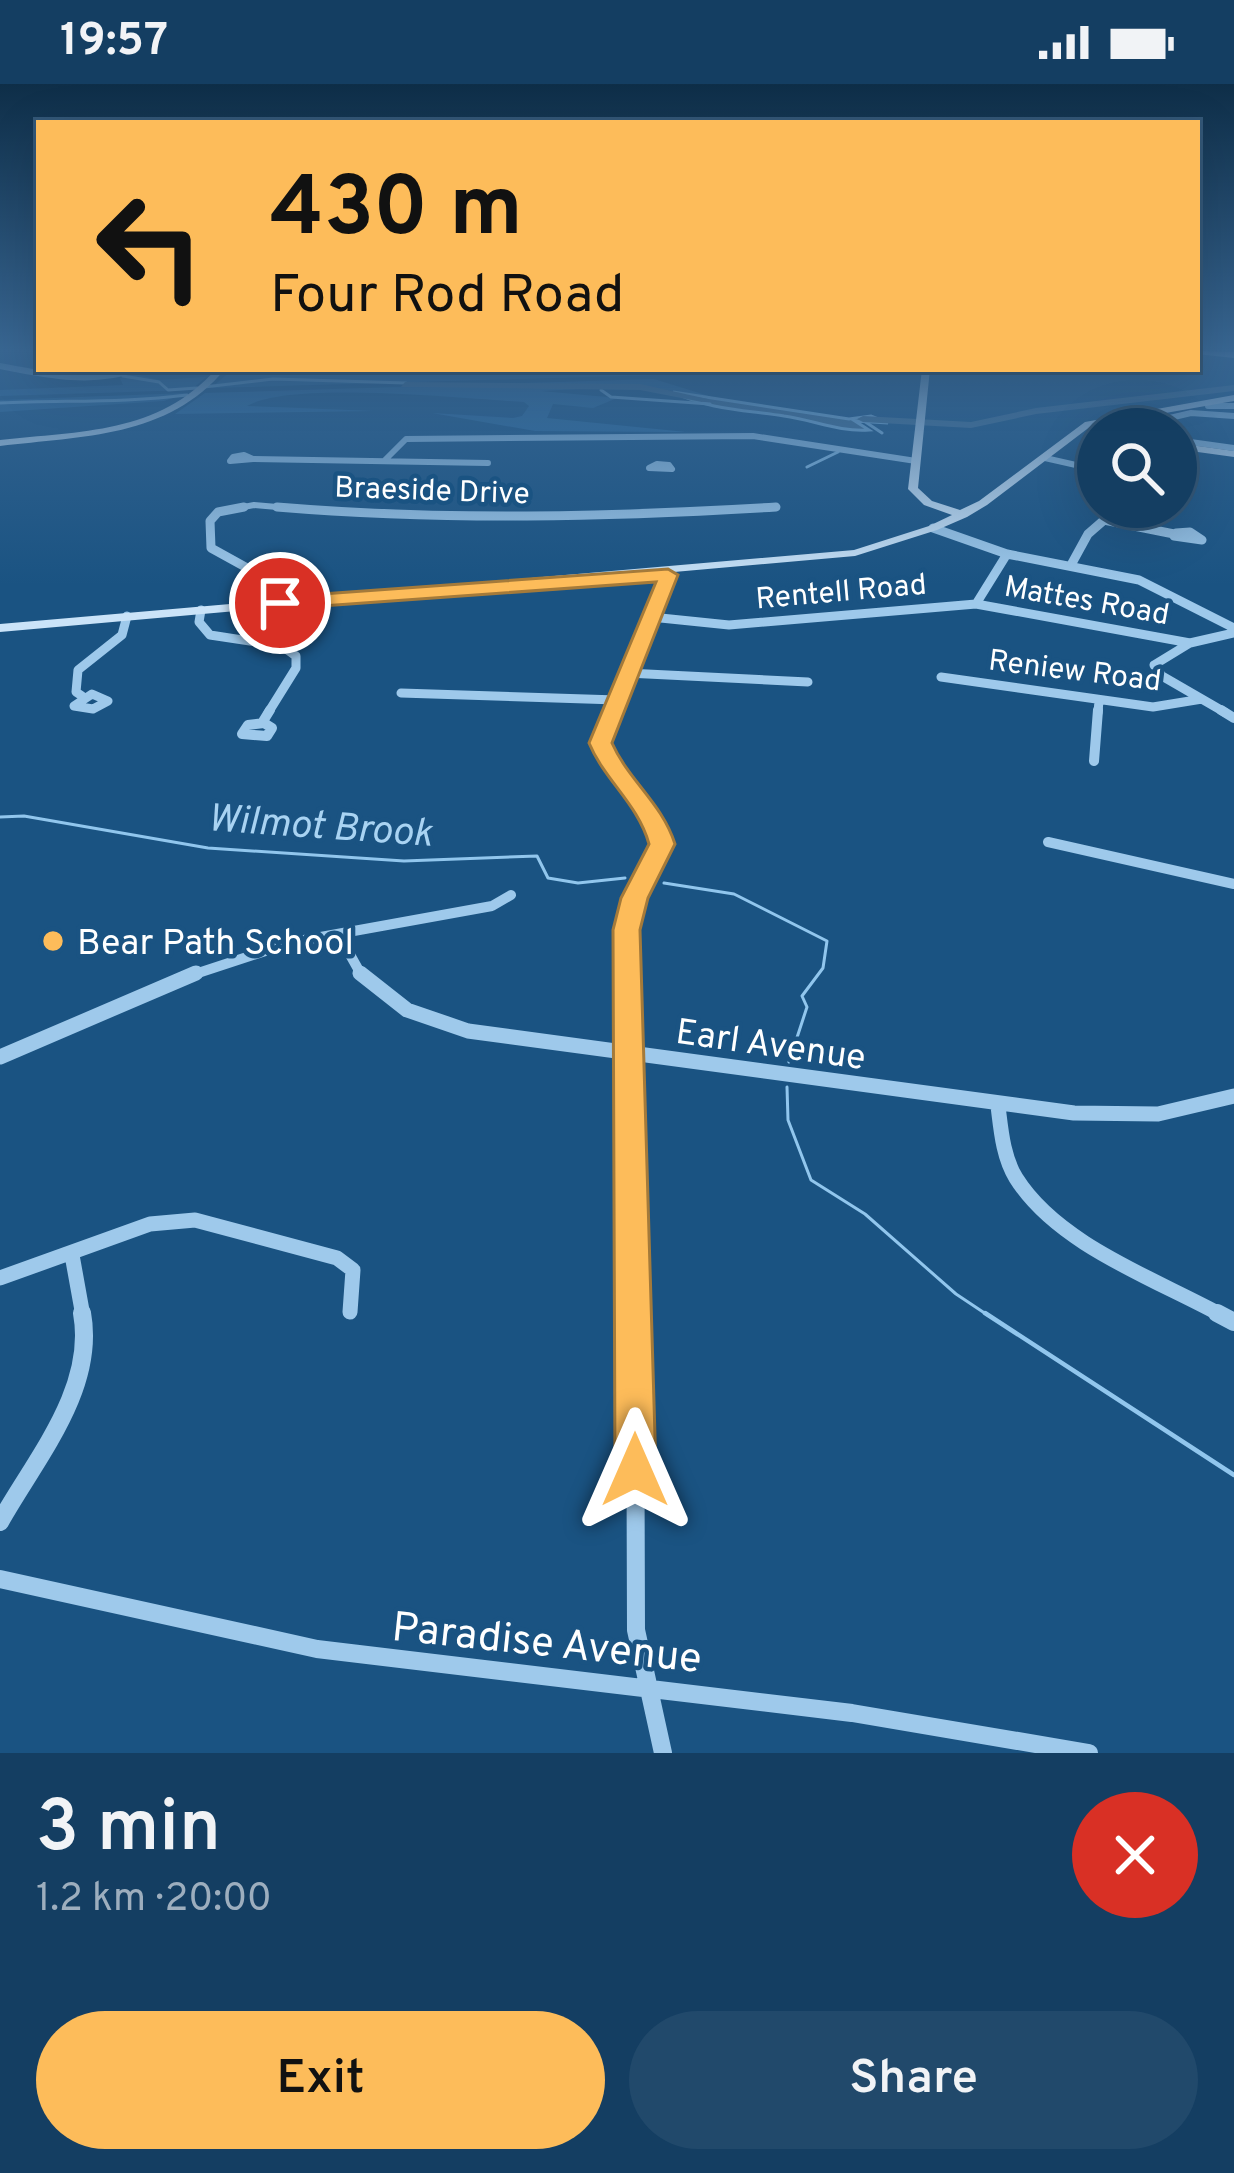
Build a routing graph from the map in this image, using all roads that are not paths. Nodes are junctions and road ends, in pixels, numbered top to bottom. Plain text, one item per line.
1 (95, 429) edge
2 (919, 429) edge
3 (1077, 433) edge
4 (657, 436) junction
5 (0, 443) edge
6 (1197, 446) edge
7 (1234, 451) edge
8 (1045, 458) junction
9 (252, 459) dead end
10 (385, 460) junction
11 (916, 461) junction
12 (488, 463) dead end
13 (660, 464) dead end
14 (1077, 465) edge
15 (776, 506) dead end
16 (963, 515) junction
17 (933, 528) junction
18 (1095, 528) edge
19 (1144, 528) edge
20 (1174, 534) dead end
21 (1007, 554) junction
22 (1071, 565) junction
23 (667, 572) junction
24 (280, 603) junction
25 (976, 604) junction
26 (201, 610) junction
27 (127, 616) junction
28 (651, 616) junction
29 (0, 628) edge
30 (1234, 631) edge
31 (1190, 643) junction
32 (627, 673) junction
33 (941, 677) dead end
34 (808, 682) dead end
35 (401, 693) dead end
36 (82, 696) dead end
37 (1202, 699) junction
38 (617, 700) junction
39 (1099, 700) junction
40 (1234, 718) edge
41 (262, 723) dead end
42 (1094, 761) dead end
43 (1048, 842) dead end
44 (1234, 884) edge
45 (511, 895) dead end
46 (339, 935) junction
47 (627, 1052) junction
48 (0, 1057) edge
49 (1234, 1096) edge
50 (998, 1106) junction
51 (72, 1255) junction
52 (0, 1278) edge
53 (350, 1312) dead end
54 (1234, 1322) edge
55 (0, 1522) edge
56 (0, 1579) edge
57 (646, 1687) junction
58 (663, 1753) edge
59 (1089, 1753) edge

1 - 5 main road
2 - 11 main road
3 - 8 main road
4 - 10 street
4 - 11 street
4 - 13 street
6 - 7 main road
8 - 14 street
8 - 16 main road
9 - 10 street
10 - 12 street
11 - 16 main road
15 - 24 street, Braeside Drive
16 - 17 main road
17 - 21 street
17 - 23 main road
18 - 22 street
19 - 20 street
21 - 22 street
21 - 25 street, Rentell Road
22 - 30 street
23 - 24 main road
23 - 28 street
24 - 26 main road
25 - 28 street, Rentell Road
25 - 31 street, Mattes Road
26 - 27 main road
26 - 41 street
27 - 29 main road
27 - 36 street
28 - 32 street
30 - 31 street
31 - 37 street
32 - 34 street
32 - 38 street
33 - 39 street, Reniew Road
35 - 38 street
37 - 39 street, Reniew Road
37 - 40 street
38 - 47 street
39 - 42 street
43 - 44 street
45 - 46 street
46 - 47 street, Earl Avenue
46 - 48 street
47 - 50 street, Earl Avenue
47 - 57 street
49 - 50 street, Earl Avenue
50 - 54 street
51 - 52 street
51 - 53 street
51 - 55 street
56 - 57 street, Paradise Avenue
57 - 58 street
57 - 59 street, Paradise Avenue

